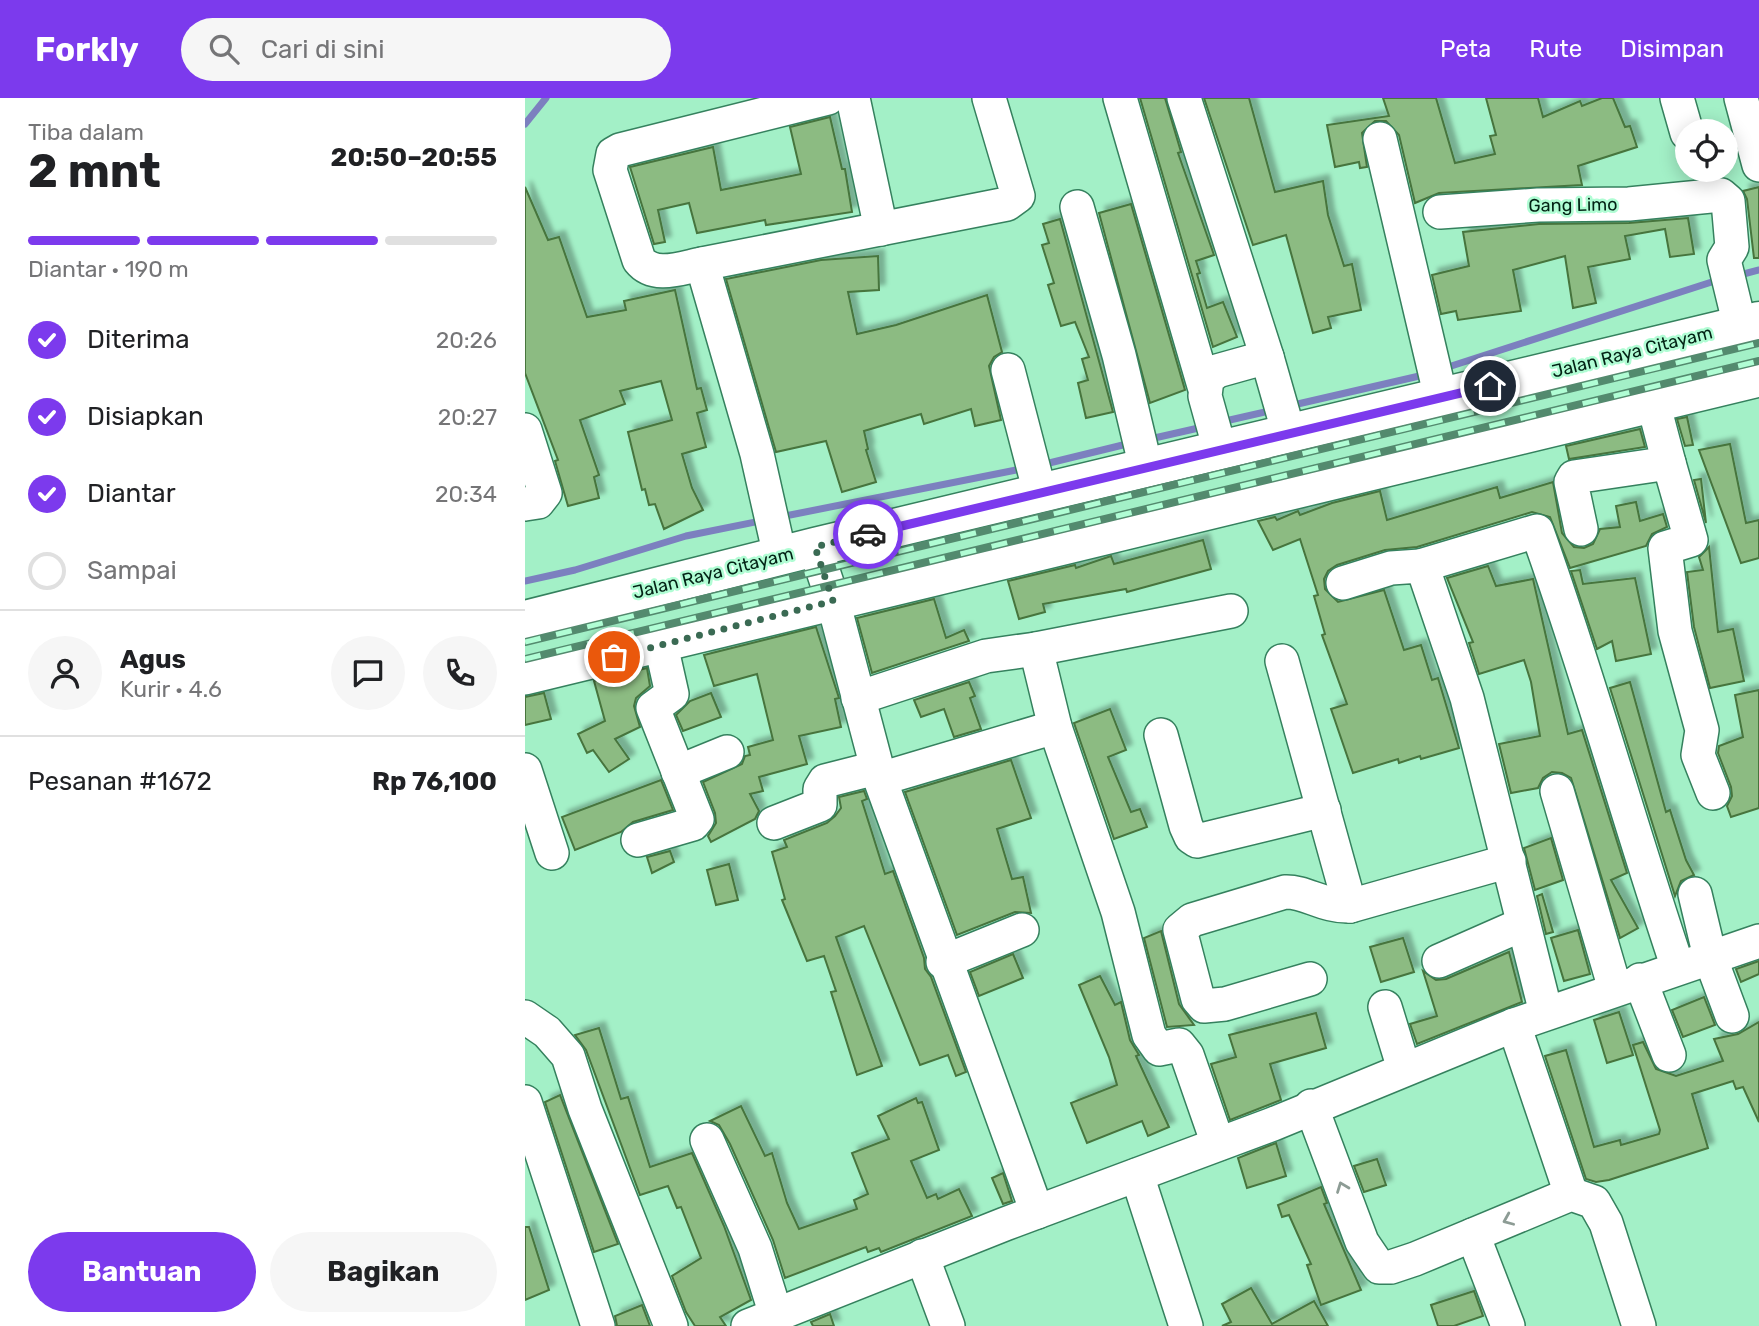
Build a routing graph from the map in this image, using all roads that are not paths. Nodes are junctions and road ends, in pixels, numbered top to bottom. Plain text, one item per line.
1 (828, 98) edge
2 (853, 98) edge
3 (989, 98) edge
4 (1120, 98) edge
5 (1184, 98) edge
6 (1677, 98) edge
7 (1741, 98) edge
8 (1683, 119) edge
9 (1380, 139) dead end
10 (1759, 165) edge
11 (1702, 182) edge
12 (1077, 208) dead end
13 (1440, 212) dead end
14 (881, 229) junction
15 (702, 264) junction
16 (1739, 300) edge
17 (1270, 365) junction
18 (1008, 370) dead end
19 (1759, 380) edge
20 (1438, 387) junction
21 (1206, 396) junction
22 (1654, 406) junction
23 (1286, 425) junction
24 (525, 430) edge
25 (1218, 445) junction
26 (1143, 455) junction
27 (1669, 463) junction
28 (1034, 470) junction
29 (525, 504) edge
30 (1581, 529) dead end
31 (790, 546) junction
32 (1420, 566) junction
33 (1343, 583) dead end
34 (833, 601) junction
35 (526, 611) edge
36 (1231, 611) dead end
37 (660, 645) junction
38 (1036, 649) junction
39 (1282, 661) dead end
40 (525, 678) edge
41 (858, 698) junction
42 (1055, 727) junction
43 (1161, 734) dead end
44 (727, 752) dead end
45 (525, 769) edge
46 (678, 772) junction
47 (878, 774) junction
48 (1557, 791) dead end
49 (1713, 793) dead end
50 (1324, 810) junction
51 (774, 823) dead end
52 (638, 840) dead end
53 (552, 853) dead end
54 (1509, 861) junction
55 (1695, 894) dead end
56 (1350, 906) junction
57 (1523, 924) junction
58 (1022, 930) dead end
59 (1759, 941) edge
60 (1710, 957) junction
61 (1439, 961) dead end
62 (943, 962) junction
63 (1678, 968) junction
64 (1310, 979) dead end
65 (1627, 984) junction
66 (1385, 1007) dead end
67 (1546, 1013) junction
68 (1732, 1016) dead end
69 (525, 1017) edge
70 (1514, 1025) junction
71 (1669, 1055) dead end
72 (1404, 1069) junction
73 (525, 1102) edge
74 (1311, 1106) junction
75 (707, 1140) dead end
76 (1218, 1144) junction
77 (1137, 1175) junction
78 (1571, 1194) junction
79 (1037, 1212) junction
80 (1473, 1235) junction
81 (922, 1256) junction
82 (762, 1321) edge
83 (599, 1326) edge
84 (671, 1326) edge
85 (948, 1326) edge
86 (1186, 1326) edge
87 (1508, 1326) edge
88 (1639, 1326) edge

1 - 15 street
2 - 14 street
3 - 14 street
4 - 21 street
5 - 17 street
6 - 8 street
7 - 10 street
9 - 20 street
11 - 13 street, Gang Limo
11 - 16 street
12 - 26 street
14 - 15 street
15 - 31 street
16 - 20 main road, Jalan Raya Citayam
17 - 21 street
17 - 23 street
18 - 28 street
19 - 22 street
20 - 23 main road, Jalan Raya Citayam
21 - 25 street
22 - 27 street
22 - 34 street
23 - 25 main road, Jalan Raya Citayam
24 - 29 street
25 - 26 main road, Jalan Raya Citayam
26 - 28 main road, Jalan Raya Citayam
27 - 30 street
27 - 49 street
28 - 31 main road, Jalan Raya Citayam
31 - 34 street
31 - 35 main road, Jalan Raya Citayam
32 - 33 street
32 - 54 street
32 - 63 street
34 - 37 street
34 - 41 street
36 - 38 street
37 - 40 street
37 - 46 street
38 - 41 street
38 - 42 street
39 - 50 street
41 - 47 street
42 - 47 street
42 - 76 street
43 - 50 street
44 - 46 street
45 - 53 street
46 - 52 street
47 - 51 street
47 - 62 street
48 - 65 street
50 - 56 street
54 - 56 street
54 - 57 street
55 - 60 street
56 - 64 street
57 - 61 street
57 - 67 street
58 - 62 street
59 - 60 street
60 - 63 street
60 - 68 street
62 - 79 street
63 - 65 street
65 - 67 street
65 - 71 street
66 - 72 street
67 - 70 street
69 - 84 street
70 - 72 street
70 - 78 street
72 - 74 street
73 - 83 street
74 - 76 street
80 -> 74 street
75 - 82 street
76 - 77 street
77 - 79 street
77 - 86 street
78 -> 80 street
78 - 88 street
79 - 81 street
80 - 87 street
81 - 82 street
81 - 85 street

